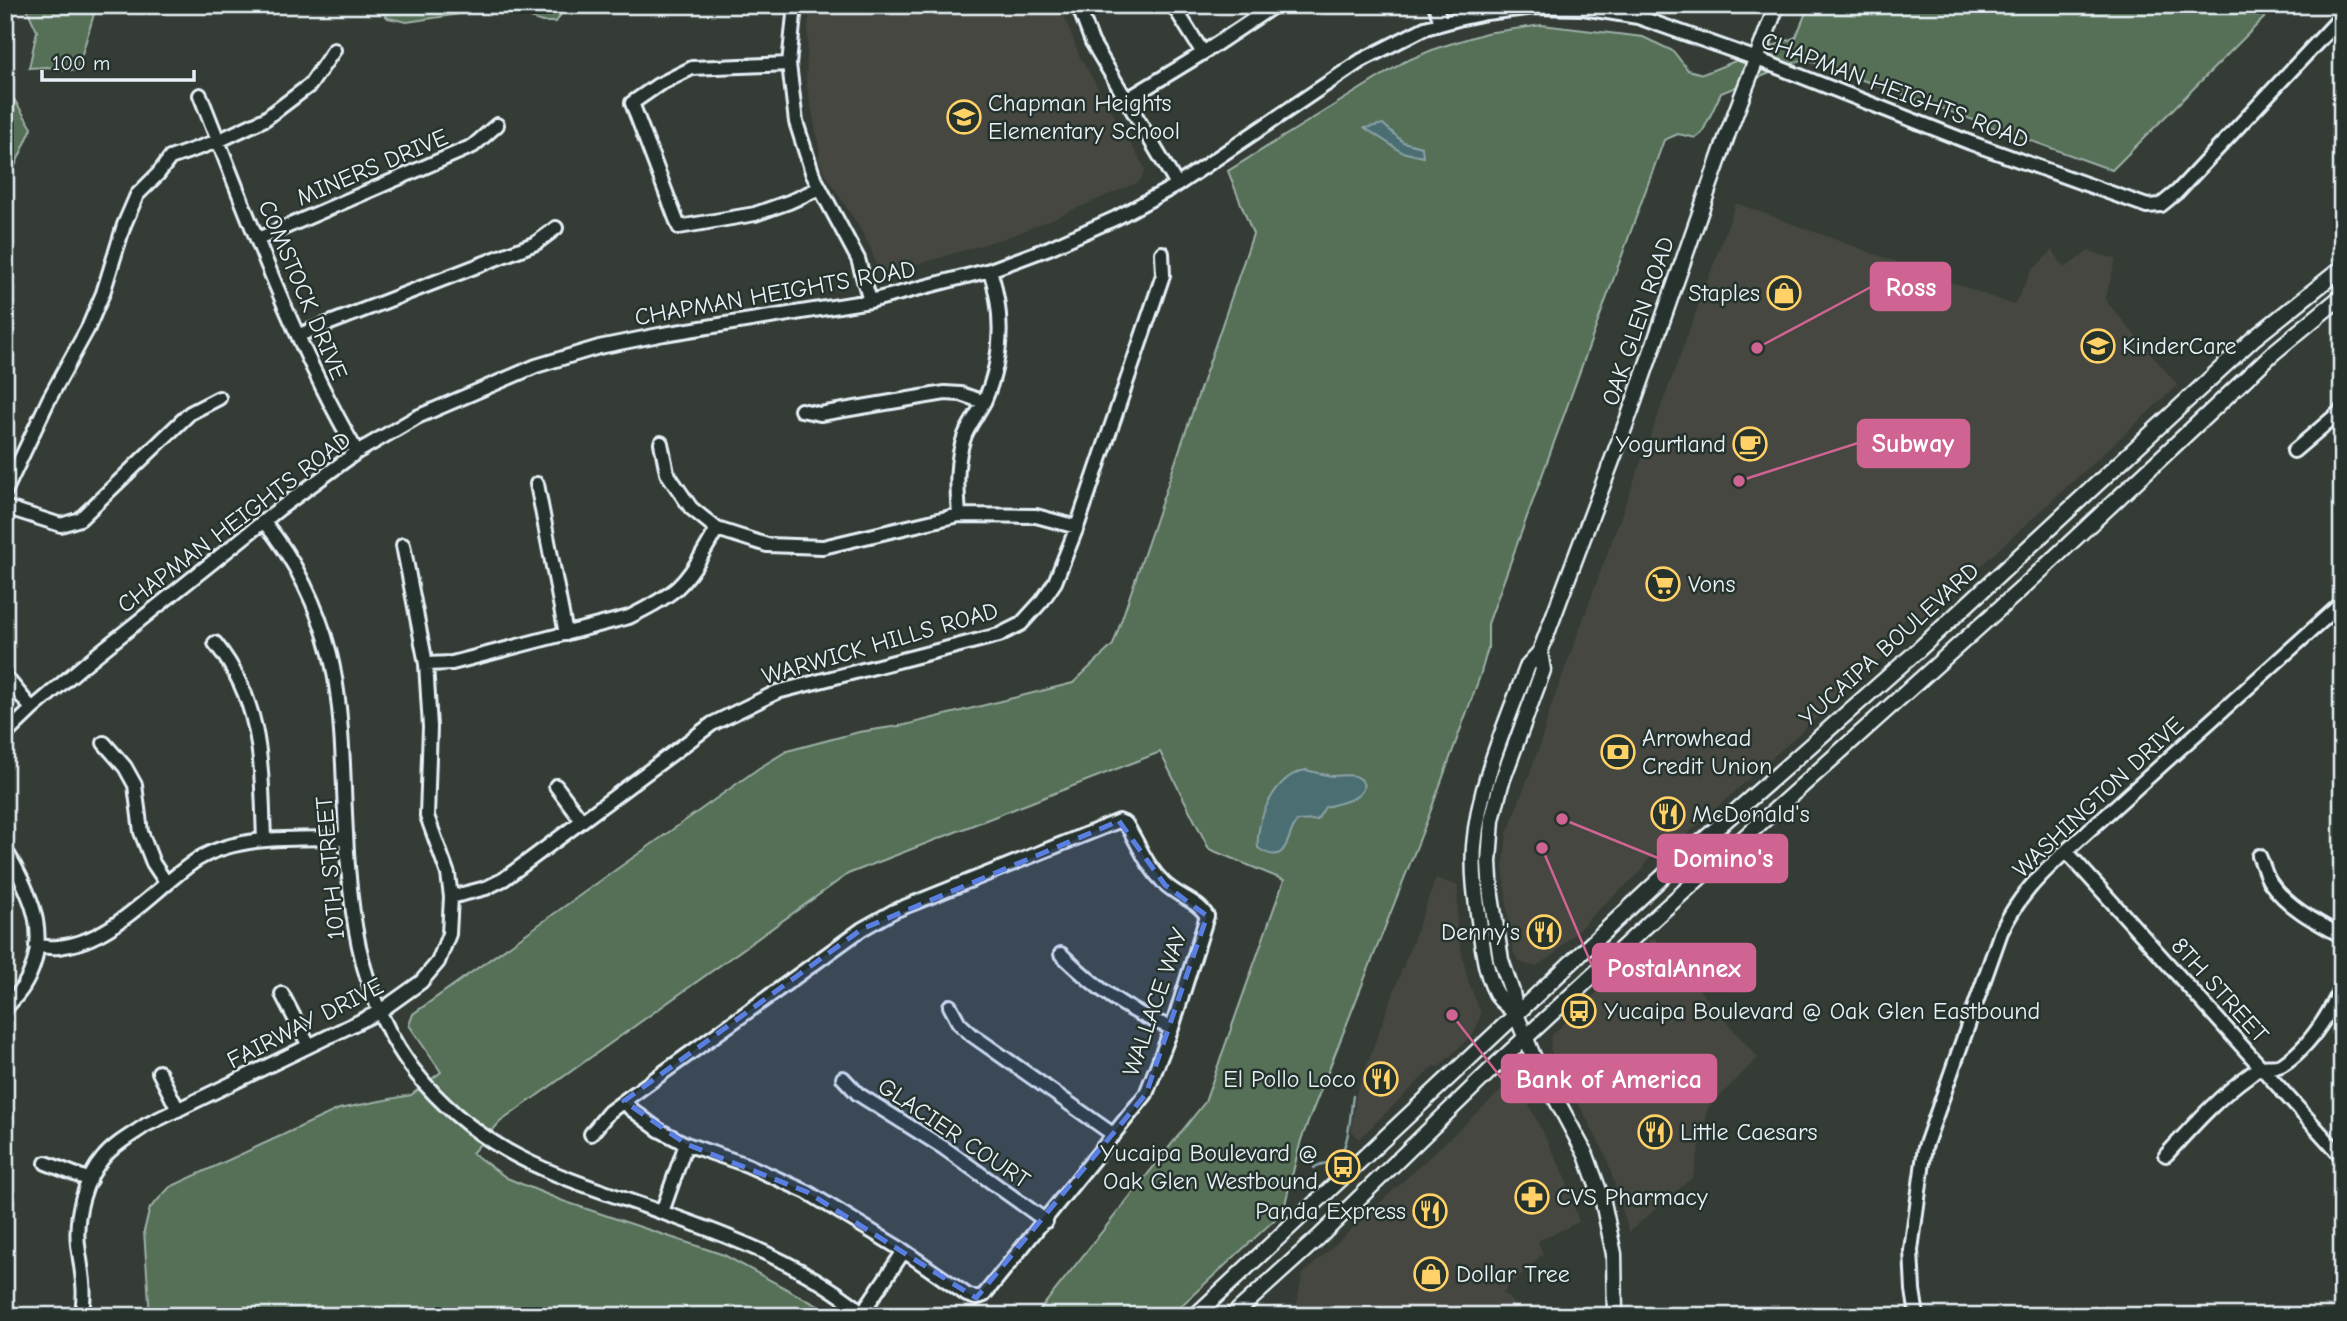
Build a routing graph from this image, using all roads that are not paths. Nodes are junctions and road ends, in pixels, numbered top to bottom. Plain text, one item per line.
1 (795, 5) edge
2 (1078, 5) edge
3 (1173, 5) edge
4 (1275, 5) edge
5 (1435, 5) edge
6 (1777, 5) edge
7 (2342, 16) edge
8 (1441, 23) junction
9 (334, 50) dead end
10 (1203, 53) junction
11 (1757, 59) junction
12 (789, 64) junction
13 (200, 95) dead end
14 (1126, 100) junction
15 (497, 125) dead end
16 (218, 141) junction
17 (1177, 185) junction
18 (820, 188) junction
19 (556, 228) dead end
20 (258, 239) junction
21 (1162, 253) dead end
22 (2342, 268) edge
23 (990, 270) junction
24 (2342, 296) edge
25 (870, 301) junction
26 (299, 335) junction
27 (219, 398) dead end
28 (984, 402) junction
29 (800, 410) dead end
30 (2342, 410) edge
31 (661, 443) dead end
32 (2294, 451) dead end
33 (357, 452) junction
34 (537, 484) dead end
35 (5, 492) edge
36 (5, 507) edge
37 (959, 515) junction
38 (264, 522) junction
39 (1077, 527) junction
40 (718, 529) junction
41 (403, 545) dead end
42 (2342, 603) edge
43 (566, 634) junction
44 (215, 643) dead end
45 (426, 664) junction
46 (5, 676) edge
47 (32, 709) junction
48 (5, 736) edge
49 (104, 743) dead end
50 (556, 786) dead end
51 (582, 821) junction
52 (346, 838) junction
53 (264, 840) junction
54 (2066, 851) junction
55 (9, 856) dead end
56 (2259, 856) dead end
57 (167, 884) junction
58 (451, 897) junction
59 (2342, 936) edge
60 (36, 946) junction
61 (1061, 954) dead end
62 (2342, 987) edge
63 (282, 994) dead end
64 (950, 1006) dead end
65 (5, 1009) edge
66 (379, 1012) junction
67 (1516, 1014) junction
68 (1172, 1028) junction
69 (1525, 1039) junction
70 (309, 1046) junction
71 (2262, 1067) junction
72 (159, 1072) dead end
73 (843, 1077) dead end
74 (624, 1101) junction
75 (178, 1110) junction
76 (591, 1134) dead end
77 (1114, 1135) junction
78 (686, 1144) junction
79 (2165, 1155) dead end
80 (2342, 1157) edge
81 (46, 1163) dead end
82 (90, 1180) junction
83 (662, 1212) junction
84 (1046, 1220) junction
85 (904, 1251) junction
86 (864, 1315) edge
87 (81, 1316) edge
88 (1195, 1316) edge
89 (1232, 1316) edge
90 (1615, 1316) edge
91 (1917, 1316) edge

1 - 12 street
2 - 14 street
3 - 10 street
4 - 10 street
5 - 8 street
6 - 11 main road, OAK GLEN ROAD
7 - 11 street, CHAPMAN HEIGHTS ROAD
8 - 11 street, CHAPMAN HEIGHTS ROAD
8 - 17 street, CHAPMAN HEIGHTS ROAD
9 - 16 street
10 - 14 street
11 - 67 main road, OAK GLEN ROAD
12 - 18 street
12 - 18 street
13 - 16 street, COMSTOCK DRIVE
14 - 17 street
15 - 20 street, MINERS DRIVE
16 - 20 street, COMSTOCK DRIVE
16 - 35 street
17 - 23 street, CHAPMAN HEIGHTS ROAD
18 - 25 street
19 - 26 street
20 - 26 street, COMSTOCK DRIVE
21 - 39 street, WARWICK HILLS ROAD
22 - 67 main road, YUCAIPA BOULEVARD
23 - 25 street, CHAPMAN HEIGHTS ROAD
23 - 28 street
24 - 69 main road, YUCAIPA BOULEVARD
25 - 33 street, CHAPMAN HEIGHTS ROAD
26 - 33 street, COMSTOCK DRIVE
27 - 36 street
28 - 29 street
28 - 37 street
30 - 32 street
31 - 40 street
33 - 38 street, CHAPMAN HEIGHTS ROAD
34 - 43 street
37 - 39 street
37 - 40 street
38 - 47 street, CHAPMAN HEIGHTS ROAD
38 - 52 street, 10TH STREET
39 - 51 street, WARWICK HILLS ROAD
40 - 43 street
41 - 45 street, FAIRWAY DRIVE
42 - 54 street, WASHINGTON DRIVE
43 - 45 street
44 - 53 street
45 - 58 street, FAIRWAY DRIVE
46 - 47 street
47 - 48 street, CHAPMAN HEIGHTS ROAD
49 - 57 street
50 - 51 street
51 - 58 street, WARWICK HILLS ROAD
52 - 53 street
52 - 66 street, 10TH STREET
53 - 57 street
54 - 71 street, 8TH STREET
54 - 91 street, WASHINGTON DRIVE
55 - 60 street
56 - 59 street
57 - 60 street
58 - 66 street, FAIRWAY DRIVE
60 - 65 street
61 - 68 street
62 - 71 street
63 - 70 street
64 - 77 street
66 - 70 street, FAIRWAY DRIVE
66 - 83 street, 10TH STREET
67 - 69 main road, OAK GLEN ROAD
67 - 88 main road, YUCAIPA BOULEVARD
68 - 74 street, WALLACE WAY
68 - 77 street, WALLACE WAY
69 - 89 main road, YUCAIPA BOULEVARD
69 - 90 main road, OAK GLEN ROAD
70 - 75 street, FAIRWAY DRIVE
71 - 79 street
71 - 80 street, 8TH STREET
72 - 75 street
73 - 84 street, GLACIER COURT
74 - 76 street, WALLACE WAY
74 - 78 street, WALLACE WAY
75 - 82 street, FAIRWAY DRIVE
77 - 84 street, WALLACE WAY
78 - 83 street
78 - 85 street, WALLACE WAY
81 - 82 street
82 - 87 street, FAIRWAY DRIVE
83 - 86 street, 10TH STREET
84 - 85 street, WALLACE WAY
85 - 86 street

